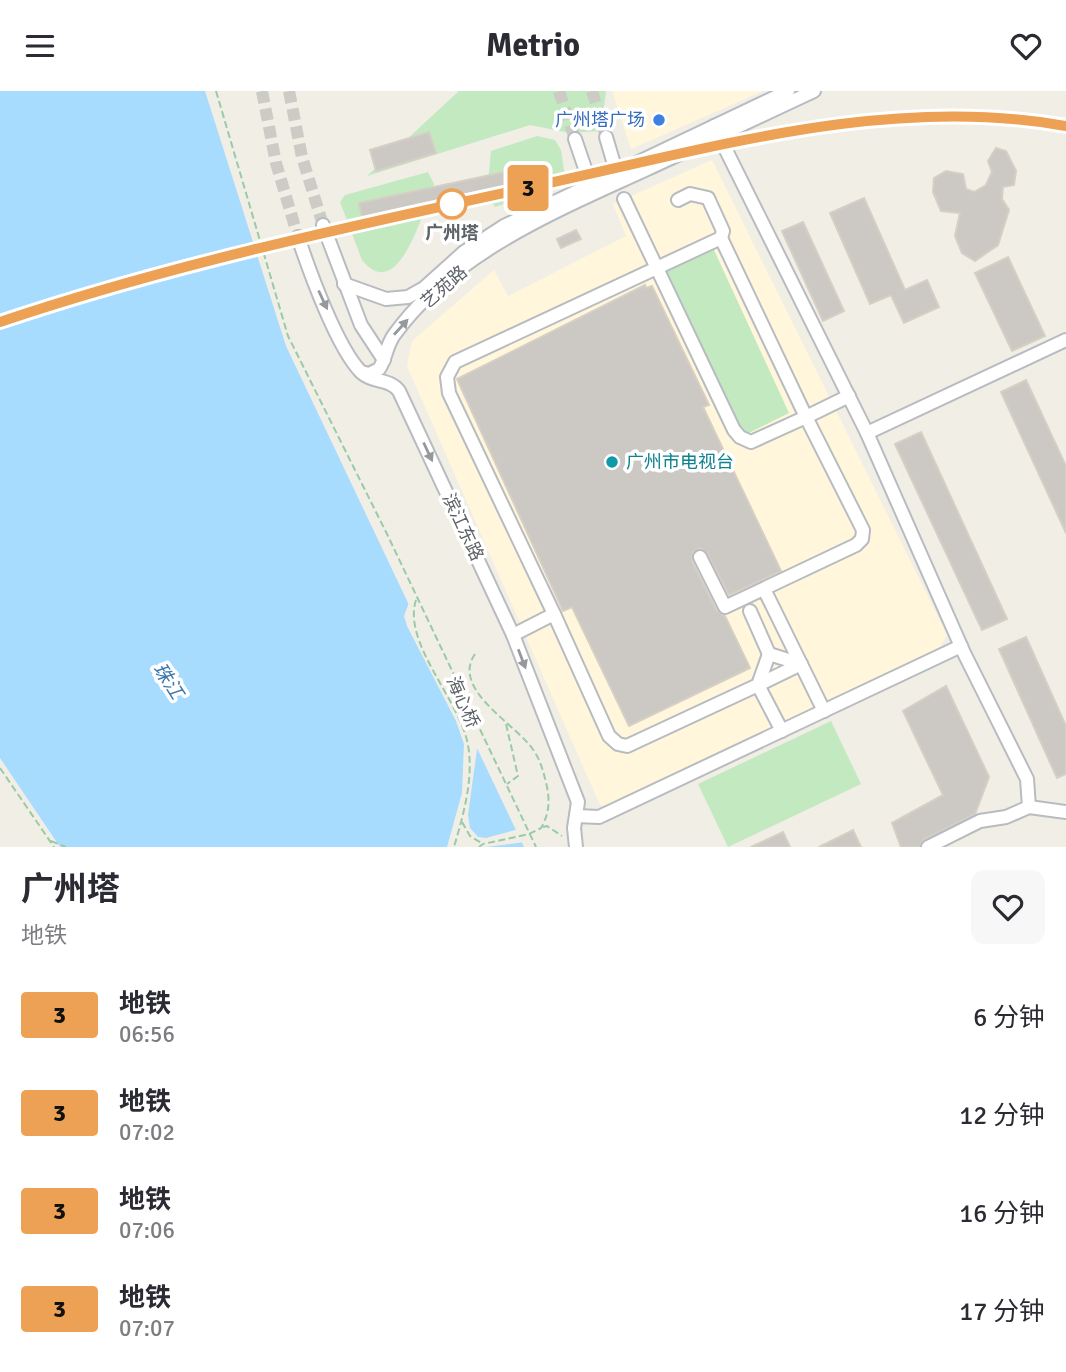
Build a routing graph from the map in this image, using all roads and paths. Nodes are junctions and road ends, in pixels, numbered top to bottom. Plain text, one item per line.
1 (216, 91) edge
2 (788, 91) edge
3 (814, 91) edge
4 (717, 131) junction
5 (606, 137) tunnel mouth
6 (575, 139) tunnel mouth
7 (616, 171) junction
8 (590, 183) junction
9 (608, 187) junction
10 (624, 199) dead end
11 (678, 200) dead end
12 (323, 225) tunnel mouth
13 (298, 237) tunnel mouth
14 (721, 238) junction
15 (655, 268) junction
16 (344, 283) junction
17 (1066, 339) edge
18 (384, 361) junction
19 (361, 372) junction
20 (849, 396) junction
21 (806, 417) junction
22 (867, 433) junction
23 (700, 557) dead end
24 (764, 589) junction
25 (417, 598) junction
26 (750, 611) dead end
27 (554, 614) junction
28 (513, 635) junction
29 (961, 646) junction
30 (475, 654) dead end
31 (769, 654) junction
32 (801, 664) junction
33 (758, 685) junction
34 (824, 711) junction
35 (505, 722) junction
36 (782, 731) junction
37 (0, 768) edge
38 (506, 785) junction
39 (1029, 807) junction
40 (1066, 812) edge
41 (576, 816) junction
42 (461, 821) junction
43 (541, 828) junction
44 (530, 834) junction
45 (564, 837) dead end
46 (50, 841) junction
47 (483, 844) junction
48 (54, 847) edge
49 (66, 847) edge
50 (454, 847) edge
51 (479, 847) edge
52 (536, 847) edge
53 (576, 847) edge
54 (928, 847) edge

1 - 25 path
2 - 4 street, 艺苑路
3 - 4 street, 艺苑路
4 - 7 street, 艺苑路
4 - 9 street, 艺苑路
4 - 20 street
5 - 7 street
6 - 8 street
7 - 8 street, 艺苑路
7 - 9 street
8 - 9 street
8 - 16 street, 艺苑路
18 -> 9 street, 艺苑路
10 - 15 street
11 - 14 street
12 - 16 street
13 -> 19 street
14 - 15 street
14 - 21 street
15 - 21 street
15 - 27 street
16 - 18 street
17 - 22 street
18 - 19 street
19 -> 28 street, 滨江东路
20 - 21 street
20 - 22 street
21 - 24 street
22 - 29 street
23 - 24 street
24 - 32 street
25 - 38 path
25 - 42 path, 海心桥
26 - 31 street
27 - 28 street
27 - 33 street
28 -> 41 street, 滨江东路
29 - 34 street
29 - 39 street
30 - 35 path
31 - 32 street
31 - 33 street
32 - 33 street
32 - 34 street
33 - 36 street
34 - 36 street
35 - 38 path
35 - 43 path
36 - 41 street
37 - 46 path
38 - 44 path
39 - 40 street
39 - 54 street
41 - 53 street, 滨江东路
42 - 47 path
42 - 50 path, 海心桥
43 - 44 path
43 - 45 path
44 - 47 path
44 - 52 path
46 - 48 path
46 - 49 path
47 - 51 path

